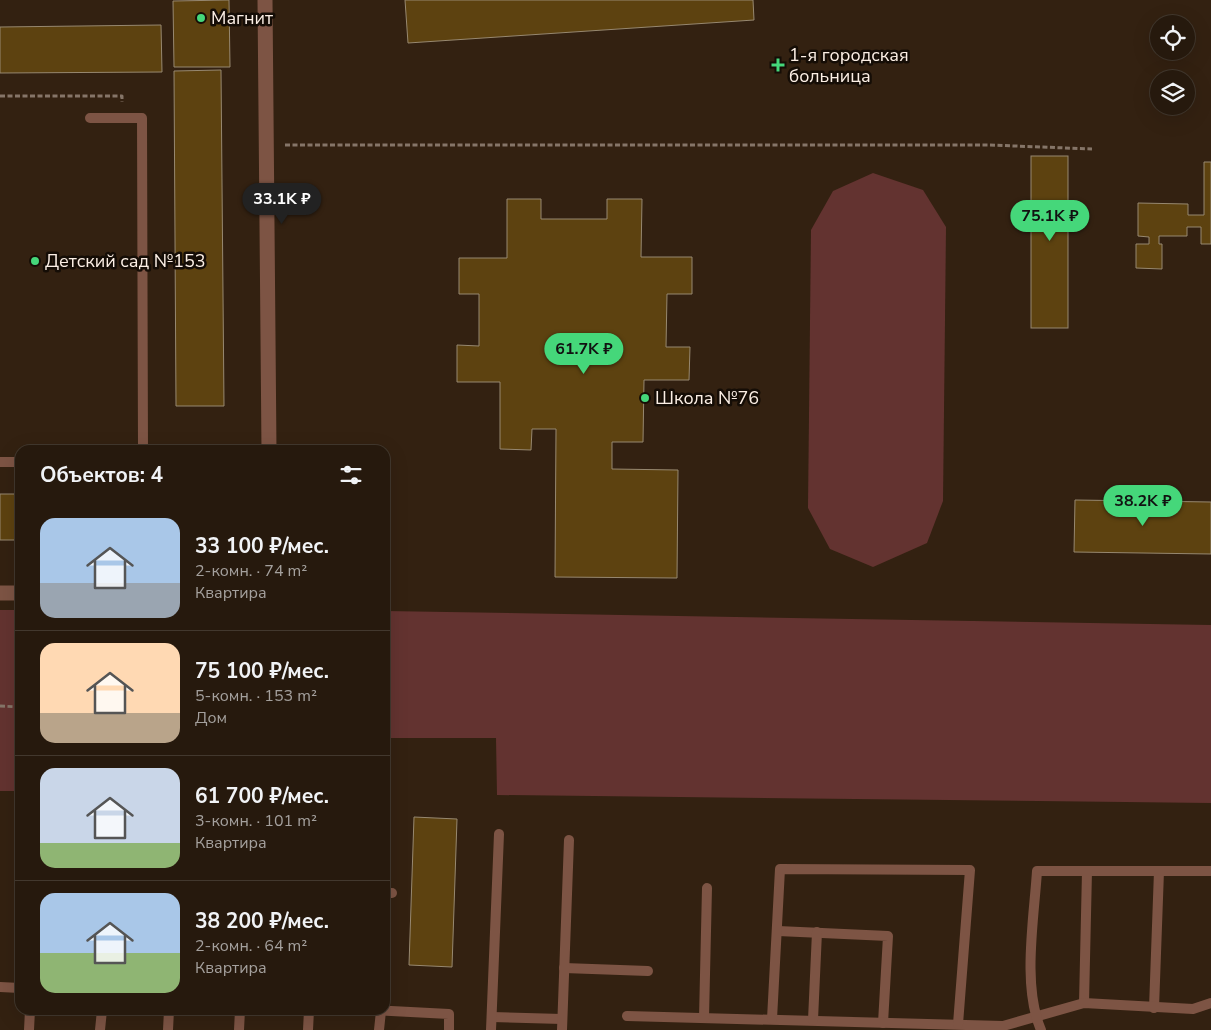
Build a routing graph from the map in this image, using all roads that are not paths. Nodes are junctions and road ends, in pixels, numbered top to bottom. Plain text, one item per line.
1 (264, 0) edge
2 (90, 118) dead end
3 (142, 445) edge
4 (269, 445) edge
5 (0, 462) edge
6 (15, 462) edge
7 (0, 593) edge
8 (15, 593) edge
9 (499, 834) dead end
10 (569, 840) dead end
11 (1087, 871) junction
12 (1159, 871) junction
13 (1211, 871) edge
14 (707, 888) dead end
15 (778, 931) junction
16 (817, 932) junction
17 (564, 968) junction
18 (648, 971) dead end
19 (0, 987) edge
20 (15, 988) edge
21 (1084, 1003) junction
22 (1211, 1003) edge
23 (1154, 1008) junction
24 (390, 1011) edge
25 (30, 1015) edge
26 (102, 1015) edge
27 (169, 1015) edge
28 (240, 1015) edge
29 (309, 1015) edge
30 (380, 1015) edge
31 (492, 1016) junction
32 (627, 1016) dead end
33 (1035, 1016) junction
34 (704, 1018) junction
35 (772, 1019) junction
36 (813, 1020) junction
37 (883, 1023) junction
38 (958, 1024) junction
39 (562, 1025) edge
40 (29, 1030) edge
41 (100, 1030) edge
42 (168, 1030) edge
43 (238, 1030) edge
44 (308, 1030) edge
45 (379, 1030) edge
46 (449, 1030) edge
47 (492, 1030) edge
48 (1041, 1030) edge

1 - 4 street
2 - 3 lane
5 - 6 lane
7 - 8 street
9 - 31 lane
10 - 17 lane
11 - 12 lane
11 - 21 lane
11 - 33 lane
12 - 13 lane
12 - 23 lane
14 - 34 lane
15 - 16 lane
15 - 35 lane
15 - 38 lane
16 - 36 lane
16 - 37 lane
17 - 18 lane
17 - 39 lane
19 - 20 lane
21 - 23 lane
21 - 33 lane
22 - 23 lane
24 - 46 lane
25 - 40 lane
26 - 41 lane
27 - 42 lane
28 - 43 lane
29 - 44 lane
30 - 45 lane
31 - 39 lane
31 - 47 lane
32 - 34 lane
33 - 38 lane
33 - 48 lane
34 - 35 lane
35 - 36 lane
36 - 37 lane
37 - 38 lane

